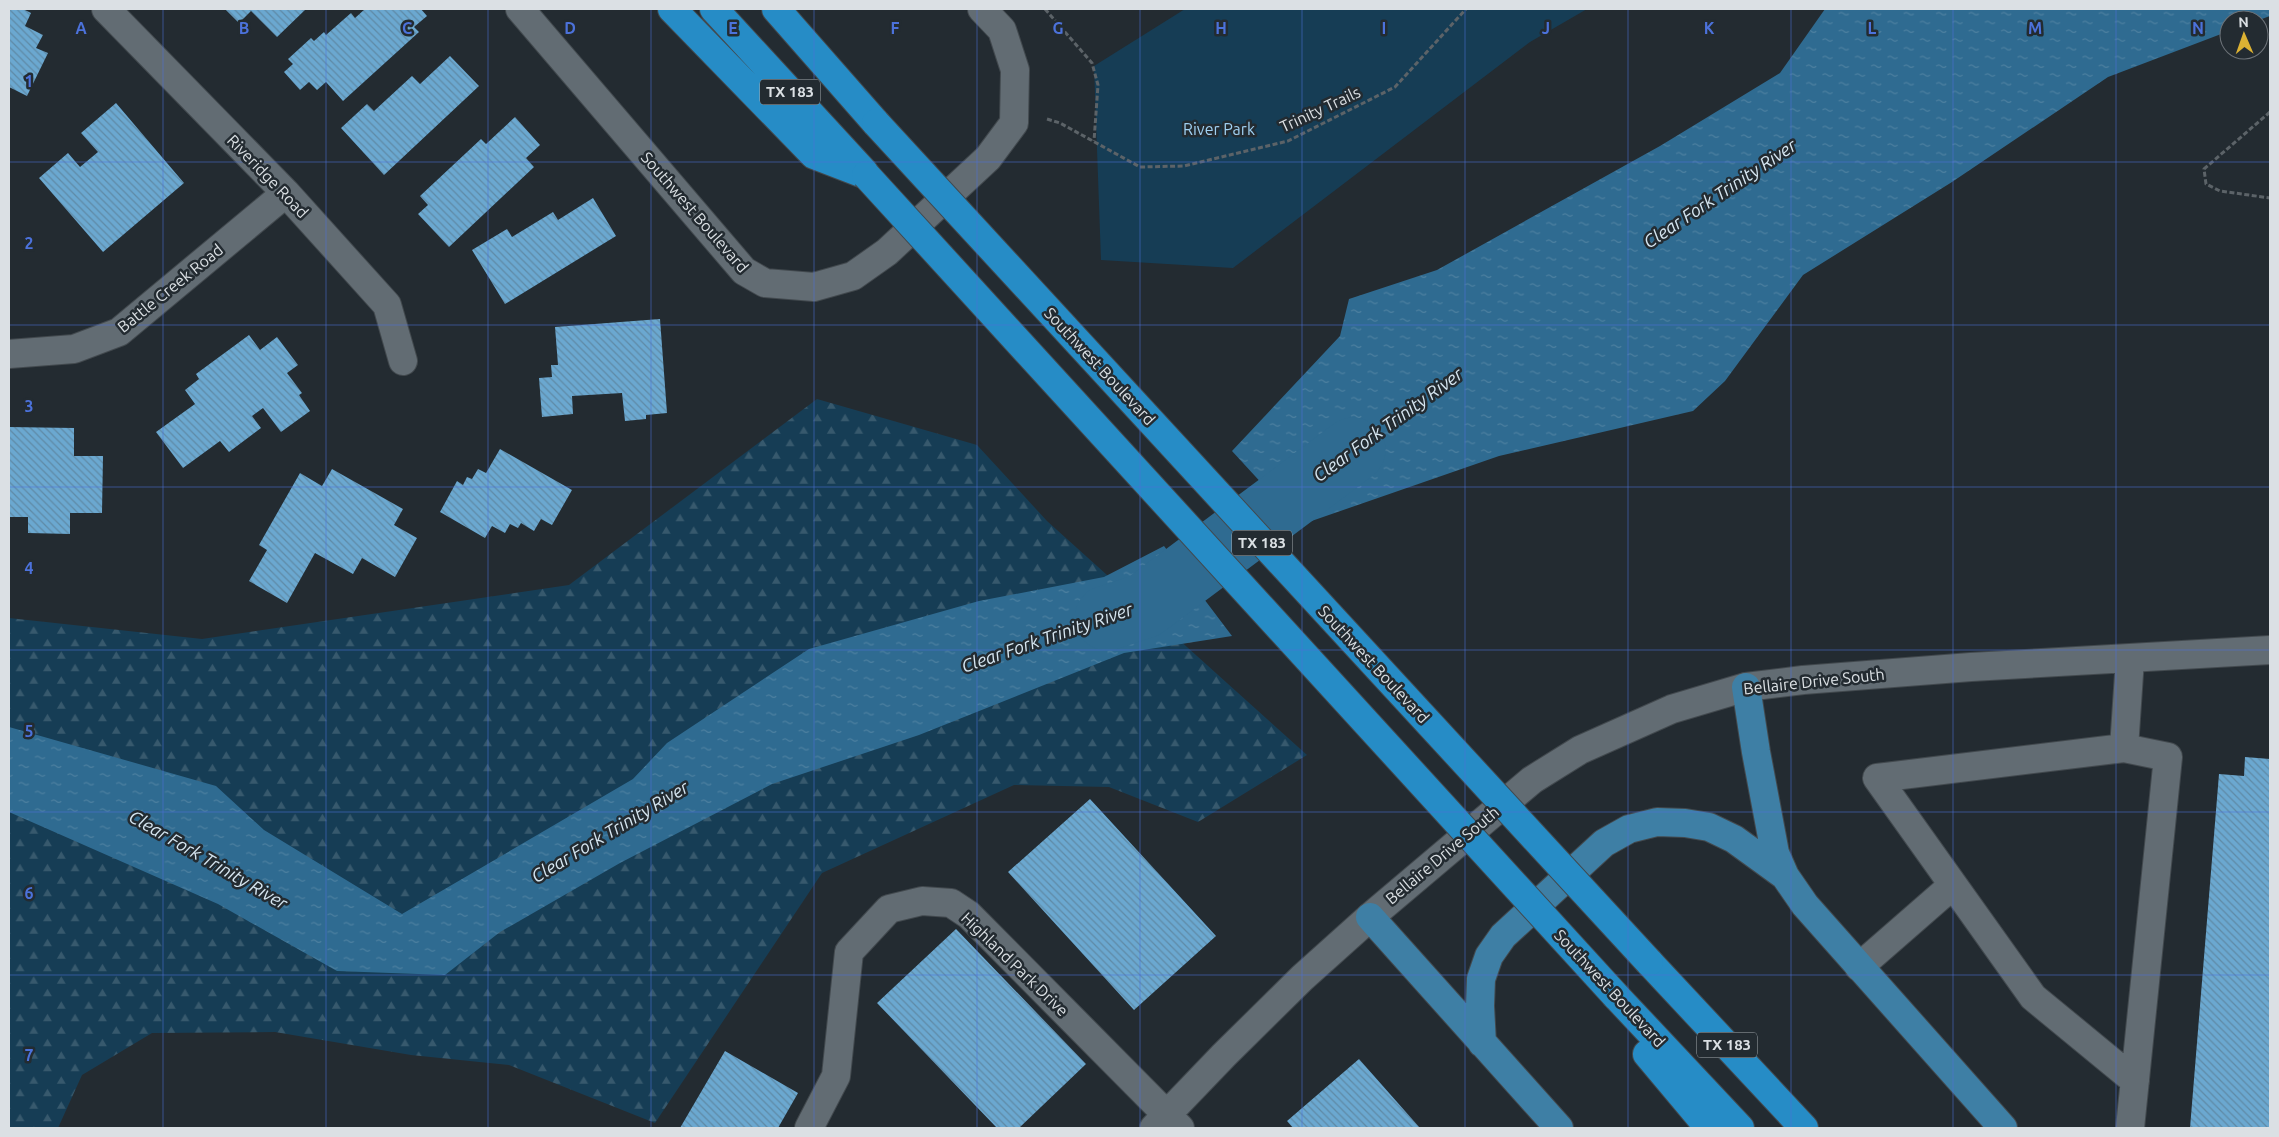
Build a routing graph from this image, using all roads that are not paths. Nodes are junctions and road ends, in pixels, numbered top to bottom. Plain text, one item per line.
1 (106, 9) edge
2 (520, 9) edge
3 (672, 9) edge
4 (714, 9) edge
5 (776, 9) edge
6 (982, 9) edge
7 (866, 175) junction
8 (286, 193) junction
9 (9, 354) edge
10 (403, 360) dead end
11 (2270, 650) edge
12 (2130, 659) junction
13 (1746, 687) junction
14 (2124, 748) junction
15 (1785, 876) junction
16 (1953, 885) junction
17 (1370, 916) junction
18 (1860, 967) junction
19 (1620, 1001) junction
20 (1482, 1043) junction
21 (2135, 1081) junction
22 (1167, 1123) edge
23 (810, 1128) edge
24 (1559, 1128) edge
25 (1709, 1128) edge
26 (1740, 1128) edge
27 (1804, 1128) edge
28 (2003, 1128) edge
29 (2130, 1128) edge

1 - 8 street, Riveridge Road
2 - 6 street, Southwest Boulevard
3 - 7 highway
4 - 7 highway, Southwest Boulevard / TX 183
5 - 27 highway, Southwest Boulevard / TX 183, bridge
7 - 19 highway, Southwest Boulevard / TX 183, bridge
8 - 9 street, Battle Creek Road
8 - 10 street, Riveridge Road
11 - 12 street, Bellaire Drive South
12 - 13 street, Bellaire Drive South
12 - 14 street
13 - 15 main road
13 - 17 street, Bellaire Drive South
14 - 16 street
14 - 21 street
15 - 18 main road
15 - 20 main road
16 - 18 street
16 - 21 street
17 - 20 main road
17 - 22 street, Bellaire Drive South
18 - 28 main road
19 - 25 highway
19 - 26 highway, Southwest Boulevard / TX 183
20 - 24 main road
21 - 29 street
22 - 23 street, Highland Park Drive

